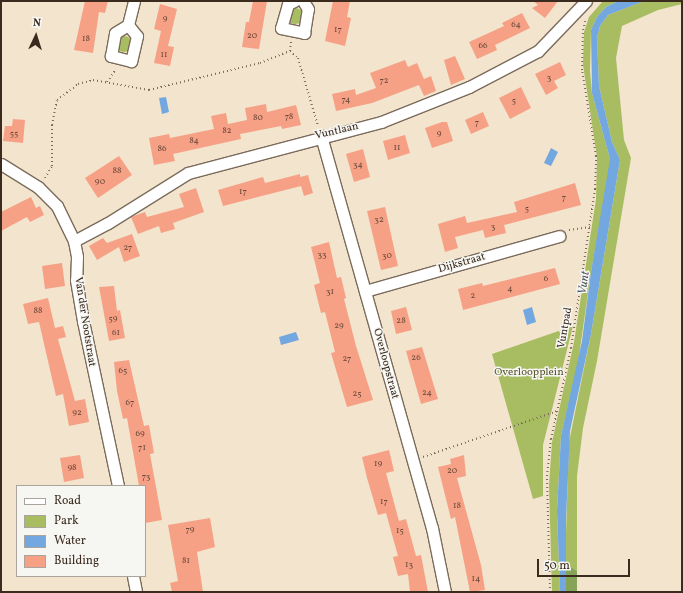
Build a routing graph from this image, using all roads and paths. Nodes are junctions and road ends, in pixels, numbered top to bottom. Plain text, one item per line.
1 (134, 1) edge
2 (294, 1) edge
3 (303, 1) edge
4 (586, 1) edge
5 (588, 16) dead end
6 (128, 25) junction
7 (292, 31) junction
8 (290, 51) junction
9 (120, 58) junction
10 (107, 82) junction
11 (321, 136) junction
12 (1, 164) edge
13 (38, 187) junction
14 (590, 227) junction
15 (559, 236) joint
16 (74, 241) junction
17 (365, 291) junction
18 (557, 411) junction
19 (412, 460) junction
20 (118, 485) edge
21 (133, 577) edge
22 (136, 592) edge
23 (445, 592) edge
24 (550, 592) edge

1 - 6 street
2 - 7 street
3 - 7 street
4 - 11 street, Vuntlaan
5 - 14 path, Vuntpad
6 - 9 street
6 - 9 street
7 - 8 path
8 - 10 path
8 - 11 path
9 - 10 path
10 - 13 path
11 - 16 street, Vuntlaan
11 - 17 street, Overloopstraat
12 - 13 street, Van der Nootstraat
13 - 16 street, Van der Nootstraat
14 - 15 path
14 - 18 path, Vuntpad
15 - 17 street, Dijkstraat
16 - 20 street, Van der Nootstraat
17 - 19 street, Overloopstraat
18 - 19 path
18 - 24 path, Vuntpad
19 - 23 street, Overloopstraat
21 - 22 street

